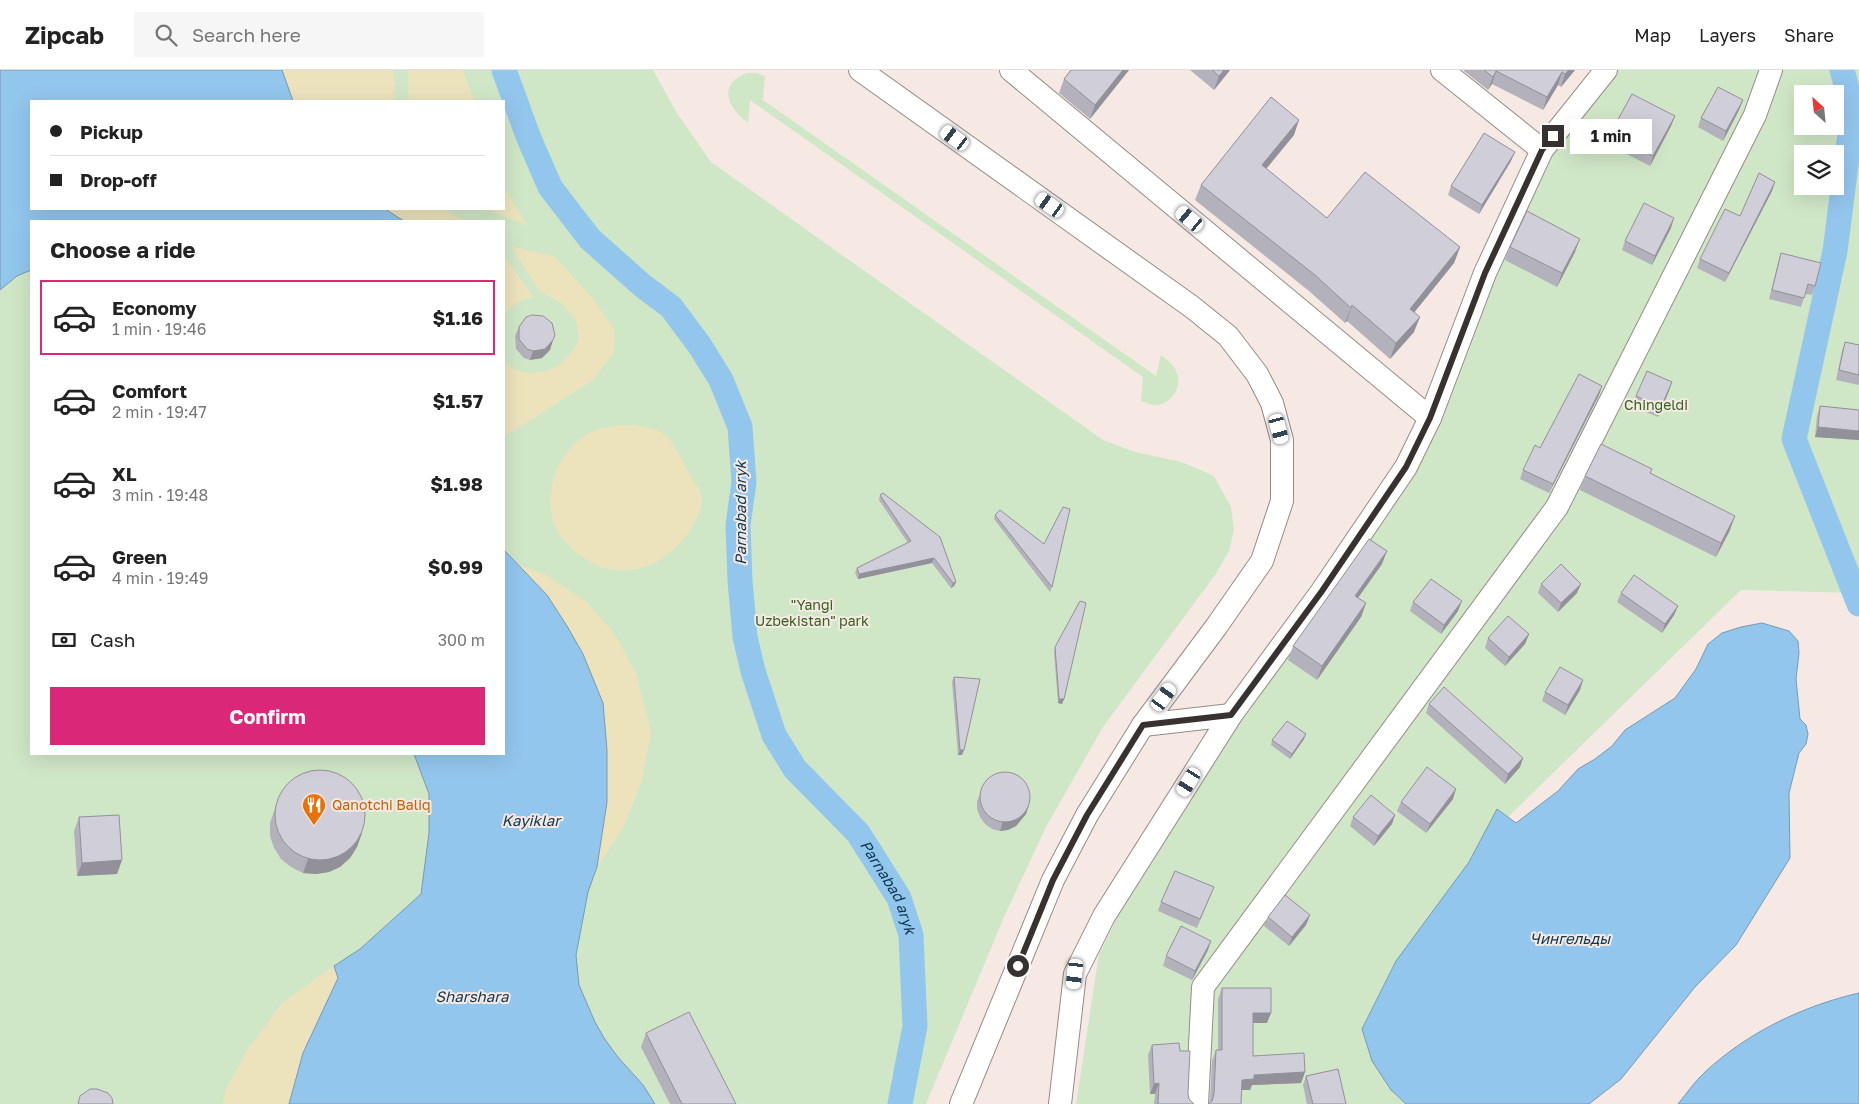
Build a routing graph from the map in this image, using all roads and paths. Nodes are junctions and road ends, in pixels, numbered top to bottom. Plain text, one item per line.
1 (860, 70) edge
2 (1011, 70) edge
3 (1442, 70) edge
4 (1606, 70) edge
5 (1771, 70) edge
6 (1542, 150) junction
7 (1430, 418) junction
8 (1231, 715) junction
9 (1143, 725) junction
10 (961, 1104) edge
11 (1060, 1104) edge
12 (1197, 1104) edge

1 - 9 street
2 - 7 street
3 - 6 street
4 - 6 street
5 - 12 street
6 - 7 street
7 - 8 street
8 - 9 street
8 - 11 street
9 - 10 street

